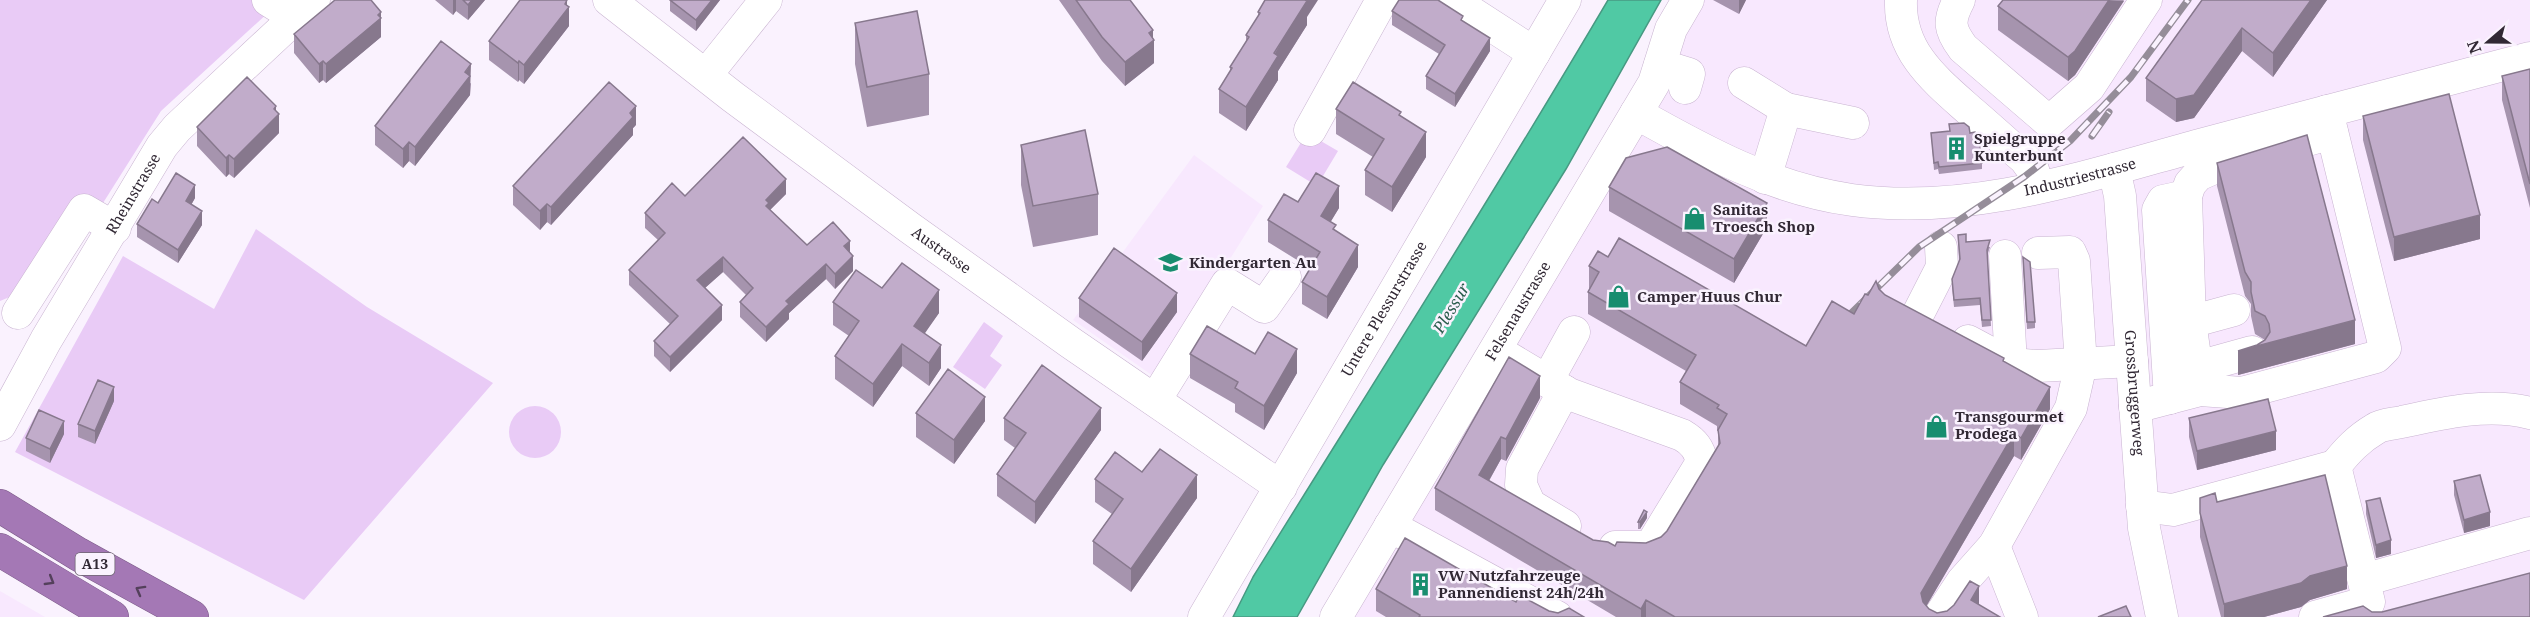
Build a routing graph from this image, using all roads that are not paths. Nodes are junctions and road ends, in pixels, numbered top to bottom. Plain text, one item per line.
1 (268, 0) edge
2 (609, 0) edge
3 (766, 0) edge
4 (1382, 0) edge
5 (1452, 0) edge
6 (1566, 0) edge
7 (1688, 0) edge
8 (1901, 0) edge
9 (1959, 0) edge
10 (2146, 0) edge
11 (305, 9) edge
12 (1534, 53) junction
13 (2530, 58) edge
14 (1660, 65) junction
15 (706, 75) junction
16 (1744, 83) dead end
17 (1685, 88) dead end
18 (1786, 109) junction
19 (1636, 113) junction
20 (2329, 122) junction
21 (1853, 123) dead end
22 (1310, 130) dead end
23 (2114, 169) junction
24 (1765, 178) junction
25 (2038, 188) junction
26 (2186, 196) junction
27 (115, 228) junction
28 (1941, 248) dead end
29 (2038, 253) dead end
30 (2005, 256) dead end
31 (1285, 277) dead end
32 (2234, 310) dead end
33 (18, 313) dead end
34 (2190, 322) junction
35 (1574, 332) dead end
36 (1494, 350) junction
37 (2252, 352) dead end
38 (2132, 361) junction
39 (2011, 364) junction
40 (2081, 364) junction
41 (2199, 379) junction
42 (1555, 386) junction
43 (2170, 398) junction
44 (1155, 400) junction
45 (2135, 406) junction
46 (2530, 413) edge
47 (0, 425) edge
48 (2335, 466) junction
49 (1281, 487) junction
50 (0, 506) edge
51 (2142, 506) junction
52 (1390, 526) junction
53 (2530, 533) edge
54 (1994, 546) junction
55 (0, 550) edge
56 (2364, 580) junction
57 (112, 617) edge
58 (192, 617) edge
59 (1204, 617) edge
60 (1337, 617) edge
61 (1557, 617) edge
62 (1939, 617) edge
63 (2022, 617) edge
64 (2163, 617) edge
65 (2315, 617) edge

1 - 11 street
2 - 15 street, Austrasse
3 - 15 street
4 - 22 street
5 - 12 street
6 - 12 street, Untere Plessurstrasse
7 - 14 street, Felsenaustrasse
8 - 25 street
9 - 10 street
11 - 27 street, Rheinstrasse
12 - 49 street, Untere Plessurstrasse
13 - 20 street, Industriestrasse
14 - 17 street
14 - 19 street, Felsenaustrasse
15 - 44 street, Austrasse
16 - 18 street
18 - 21 street
18 - 24 street
19 - 24 street, Industriestrasse
19 - 36 street, Felsenaustrasse
20 - 23 street, Industriestrasse
20 - 26 street
20 - 41 street
23 - 25 street, Industriestrasse
23 - 38 street, Grossbruggerweg
24 - 25 street, Industriestrasse
26 - 34 street
26 - 43 street
27 - 33 street
27 - 47 street, Rheinstrasse
28 - 39 street
29 - 40 street
30 - 39 street
31 - 44 street
32 - 34 street
34 - 41 street
35 - 42 street
36 - 42 street
36 - 52 street, Felsenaustrasse
37 - 41 street
38 - 40 street
38 - 45 street, Grossbruggerweg
39 - 40 street
40 - 54 street
41 - 43 street
42 - 42 street
43 - 45 street
44 - 49 street, Austrasse
45 - 51 street, Grossbruggerweg
46 - 48 street
48 - 51 street
48 - 56 street
49 - 59 street, Untere Plessurstrasse
58 -> 50 highway, A13
51 - 64 street, Grossbruggerweg
52 - 60 street, Felsenaustrasse
52 - 61 street
53 - 56 street
54 - 62 street
54 - 63 street
55 -> 57 highway, A13
56 - 65 street

